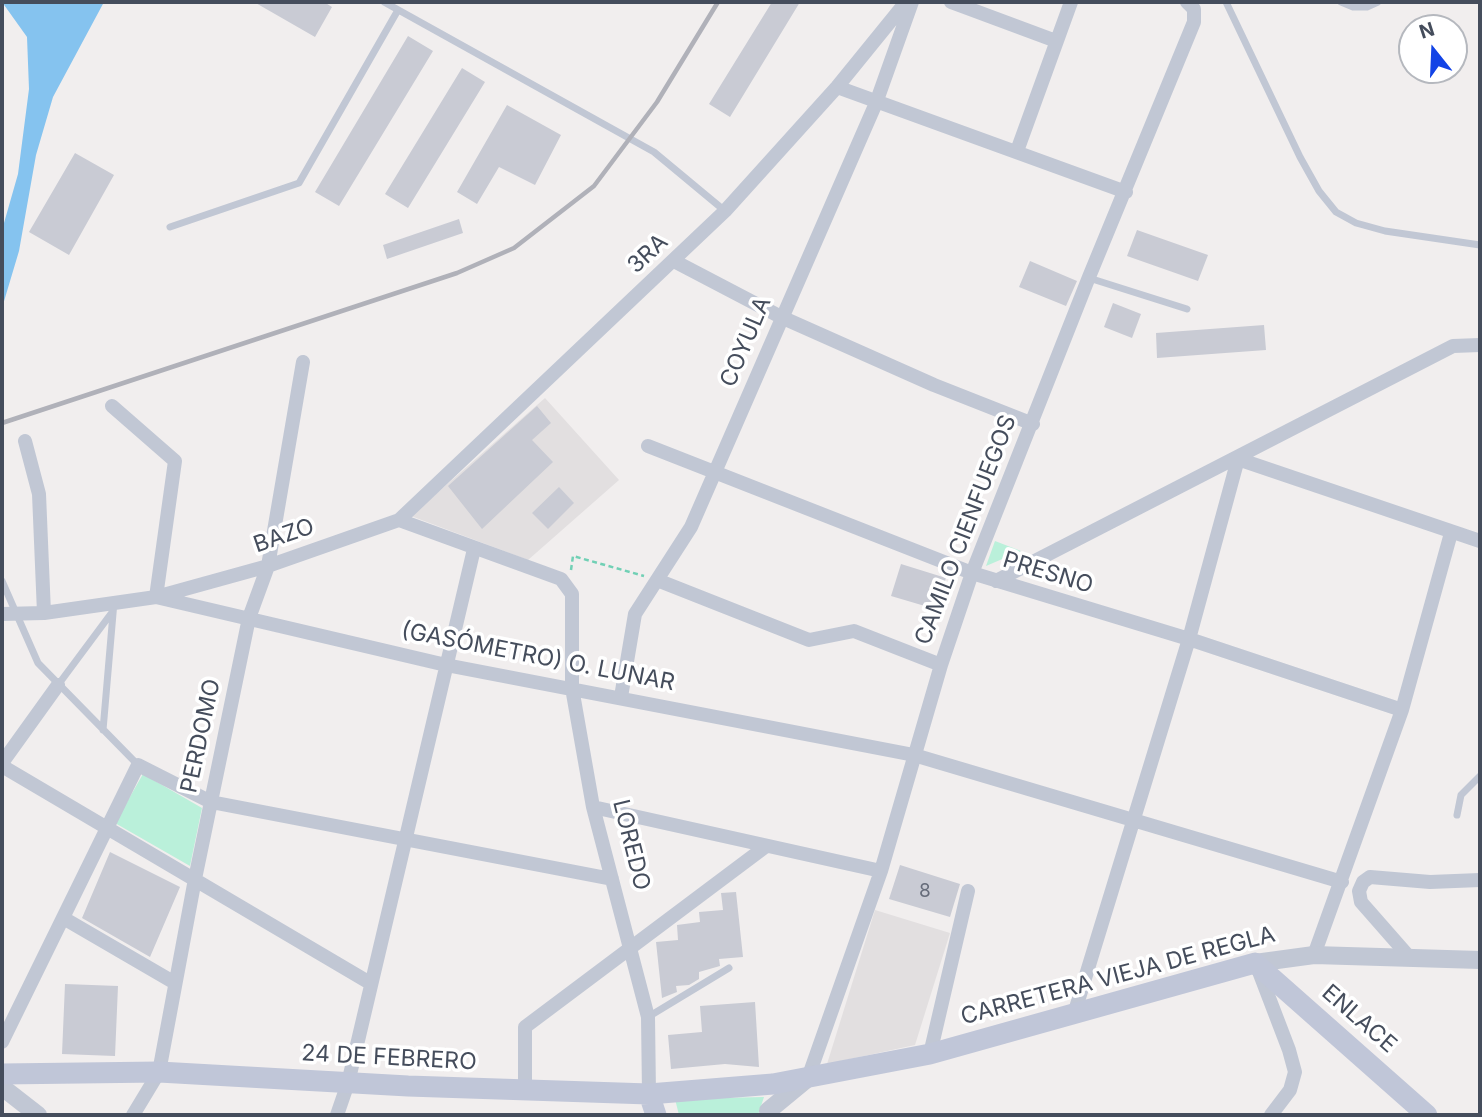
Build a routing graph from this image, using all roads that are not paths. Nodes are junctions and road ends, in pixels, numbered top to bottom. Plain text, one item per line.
1 (384, 2) edge
2 (906, 2) edge
3 (912, 2) edge
4 (951, 2) edge
5 (1071, 2) edge
6 (1226, 2) edge
7 (1341, 2) edge
8 (1378, 2) edge
9 (1191, 6) edge
10 (398, 10) junction
11 (1056, 41) junction
12 (836, 87) junction
13 (876, 103) junction
14 (1017, 151) junction
15 (1126, 192) junction
16 (726, 211) junction
17 (170, 227) dead end
18 (1480, 245) edge
19 (674, 261) junction
20 (1088, 278) junction
21 (1187, 309) dead end
22 (781, 317) junction
23 (1480, 345) edge
24 (303, 362) dead end
25 (112, 405) dead end
26 (1033, 424) junction
27 (25, 441) dead end
28 (648, 446) dead end
29 (1238, 458) junction
30 (715, 473) junction
31 (399, 520) junction
32 (1451, 533) junction
33 (1480, 541) edge
34 (474, 549) junction
35 (268, 566) junction
36 (972, 573) junction
37 (657, 580) junction
38 (2, 581) edge
39 (996, 581) junction
40 (156, 597) junction
41 (114, 606) junction
42 (44, 613) junction
43 (8, 614) edge
44 (249, 618) junction
45 (1189, 639) junction
46 (446, 665) junction
47 (941, 665) junction
48 (58, 685) junction
49 (572, 688) junction
50 (621, 697) junction
51 (1402, 710) junction
52 (103, 730) junction
53 (914, 755) junction
54 (2, 765) edge
55 (138, 765) junction
56 (1480, 776) edge
57 (211, 802) junction
58 (593, 807) junction
59 (1457, 816) dead end
60 (1134, 820) junction
61 (105, 827) junction
62 (405, 839) junction
63 (765, 846) junction
64 (881, 871) junction
65 (195, 879) junction
66 (612, 879) junction
67 (1480, 880) edge
68 (1342, 882) junction
69 (968, 891) dead end
70 (65, 919) junction
71 (630, 948) junction
72 (1314, 955) junction
73 (1411, 959) junction
74 (1480, 960) edge
75 (1255, 963) junction
76 (729, 968) dead end
77 (370, 983) junction
78 (175, 984) junction
79 (1075, 1011) junction
80 (649, 1017) junction
81 (2, 1042) edge
82 (930, 1054) junction
83 (159, 1072) junction
84 (2, 1074) edge
85 (808, 1078) junction
86 (348, 1083) junction
87 (773, 1084) junction
88 (2, 1087) edge
89 (525, 1090) junction
90 (649, 1094) junction
91 (767, 1113) edge
92 (1427, 1114) edge
93 (38, 1115) edge
94 (133, 1115) edge
95 (337, 1115) edge
96 (656, 1115) edge
97 (1271, 1115) edge

1 - 10 lane
2 - 12 street, 3RA
3 - 13 street, COYULA
4 - 11 street
5 - 11 street
6 - 18 lane
7 - 8 lane
9 - 15 street, CAMILO CIENFUEGOS
10 - 16 lane
10 - 17 lane
11 - 14 street
12 - 13 street
12 - 16 street, 3RA
13 - 14 street
13 - 22 street, COYULA
14 - 15 street
15 - 20 street, CAMILO CIENFUEGOS
16 - 19 street, 3RA
19 - 22 street
19 - 31 street, 3RA
20 - 21 lane
20 - 26 street, CAMILO CIENFUEGOS
22 - 26 street
22 - 30 street, COYULA
23 - 29 street
24 - 35 street, PERDOMO
25 - 40 street
26 - 36 street, CAMILO CIENFUEGOS
27 - 42 street
28 - 30 street, PRESNO
29 - 32 street
29 - 39 street
29 - 45 street
30 - 36 street, PRESNO
30 - 37 street, COYULA
31 - 34 street
31 - 35 street, BAZO
32 - 33 street
32 - 51 street
34 - 46 street
34 - 49 street, LOREDO
35 - 40 street, BAZO
35 - 44 street, PERDOMO
36 - 39 street, PRESNO
36 - 47 street, CAMILO CIENFUEGOS
37 - 47 street
37 - 50 street, COYULA
38 - 43 lane
39 - 45 street, PRESNO
40 - 41 street, BAZO
40 - 44 street, (GASÓMETRO) O. LUNAR
41 - 42 street, BAZO
41 - 48 lane
41 - 52 lane
42 - 43 street, BAZO
43 - 48 lane
44 - 46 street, (GASÓMETRO) O. LUNAR
44 - 57 street, PERDOMO
45 - 51 street, PRESNO
45 - 60 street
46 - 49 street, (GASÓMETRO) O. LUNAR
46 - 62 street
47 - 53 street, CAMILO CIENFUEGOS
48 - 52 lane
48 - 54 street
49 - 50 street, (GASÓMETRO) O. LUNAR
49 - 58 street, LOREDO
50 - 53 street, (GASÓMETRO) O. LUNAR
51 - 68 street
52 - 55 lane
53 - 60 street, (GASÓMETRO) O. LUNAR
53 - 64 street, CAMILO CIENFUEGOS
54 - 61 street
55 - 57 street
55 - 61 street
56 - 59 lane
57 - 62 street
57 - 65 street, PERDOMO
58 - 63 street
58 - 66 street, LOREDO
60 - 68 street, (GASÓMETRO) O. LUNAR
60 - 79 street
61 - 65 street
61 - 70 street
62 - 66 street
62 - 77 street
63 - 64 street
63 - 71 street
64 - 85 street, CAMILO CIENFUEGOS
65 - 77 street
65 - 78 street, PERDOMO
66 - 71 street, LOREDO
67 - 73 street
68 - 72 street
69 - 82 street
70 - 78 street
70 - 81 street
71 - 80 street, LOREDO
71 - 89 street
72 - 73 street, CARRETERA VIEJA DE REGLA
72 - 75 street, CARRETERA VIEJA DE REGLA
73 - 74 street, CARRETERA VIEJA DE REGLA
75 - 79 main road, CARRETERA VIEJA DE REGLA
75 - 92 main road, ENLACE
75 - 97 street
76 - 80 lane
77 - 86 street
78 - 83 street, PERDOMO
79 - 82 main road, CARRETERA VIEJA DE REGLA
80 - 90 street, LOREDO
82 - 85 main road, CARRETERA VIEJA DE REGLA
83 - 84 main road, 24 DE FEBRERO
83 - 86 main road, 24 DE FEBRERO
83 - 94 street, PERDOMO
85 - 87 main road, CARRETERA VIEJA DE REGLA
85 - 91 street
86 - 89 main road, 24 DE FEBRERO
86 - 95 street
87 - 90 main road, 24 DE FEBRERO
87 - 91 street
88 - 93 street
89 - 90 main road, 24 DE FEBRERO
90 - 96 main road, LOREDO

